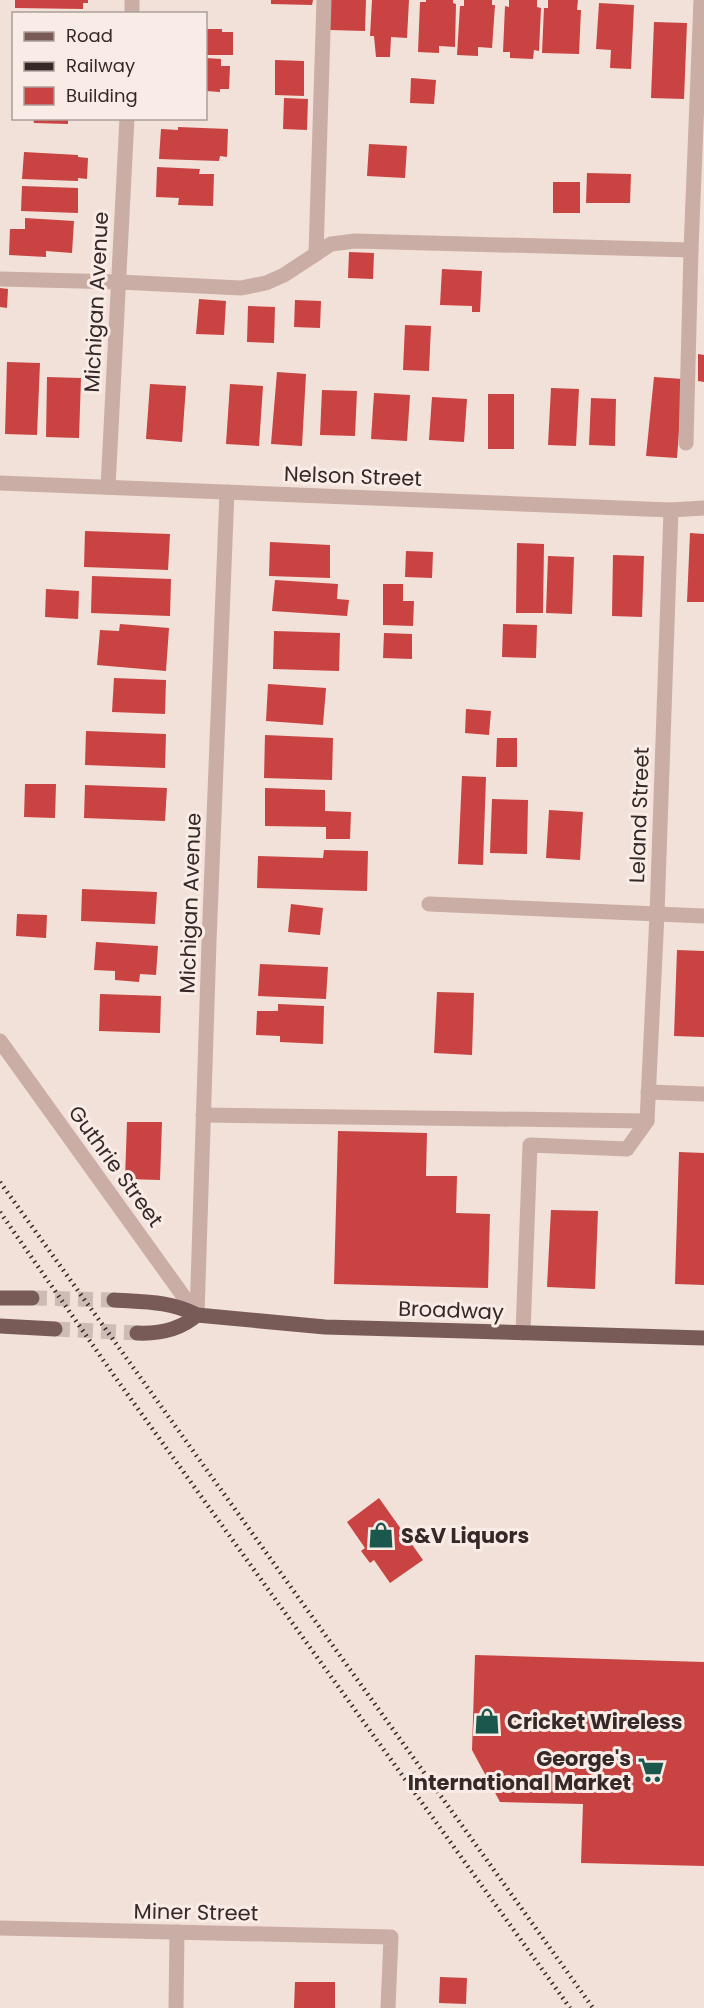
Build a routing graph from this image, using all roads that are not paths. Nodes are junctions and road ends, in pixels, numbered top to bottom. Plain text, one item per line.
1 (324, 0) edge
2 (701, 0) edge
3 (127, 120) edge
4 (691, 250) junction
5 (316, 255) junction
6 (0, 279) edge
7 (118, 282) junction
8 (686, 443) dead end
9 (0, 483) edge
10 (108, 487) junction
11 (227, 492) junction
12 (704, 508) edge
13 (671, 510) junction
14 (429, 904) dead end
15 (657, 914) junction
16 (704, 916) edge
17 (0, 1041) edge
18 (648, 1092) junction
19 (704, 1094) edge
20 (203, 1115) junction
21 (647, 1121) junction
22 (0, 1298) edge
23 (32, 1298) tunnel mouth
24 (114, 1300) tunnel mouth
25 (197, 1315) junction
26 (0, 1326) edge
27 (56, 1329) tunnel mouth
28 (137, 1333) tunnel mouth
29 (523, 1333) junction
30 (704, 1338) edge
31 (0, 1928) edge
32 (177, 1932) junction
33 (176, 2008) edge
34 (388, 2008) edge

1 - 5 street
2 - 4 street
3 - 7 street, Michigan Avenue
4 - 5 street
4 - 8 street
5 - 7 street
6 - 7 street
7 - 10 street, Michigan Avenue
9 - 10 street, Nelson Street
10 - 11 street, Nelson Street
11 - 13 street, Nelson Street
11 - 20 street, Michigan Avenue
12 - 13 street, Nelson Street
13 - 15 street, Leland Street
14 - 15 street
15 - 16 street
15 - 18 street, Leland Street
17 - 25 street, Guthrie Street
18 - 19 street
18 - 21 street, Leland Street
20 - 21 street
20 - 25 street, Michigan Avenue
21 - 29 street
22 - 23 main road
24 - 25 main road, Broadway
25 - 28 main road
25 - 29 main road, Broadway
26 - 27 main road
29 - 30 main road, Broadway
31 - 32 street, Miner Street
32 - 33 street
32 - 34 street, Miner Street

